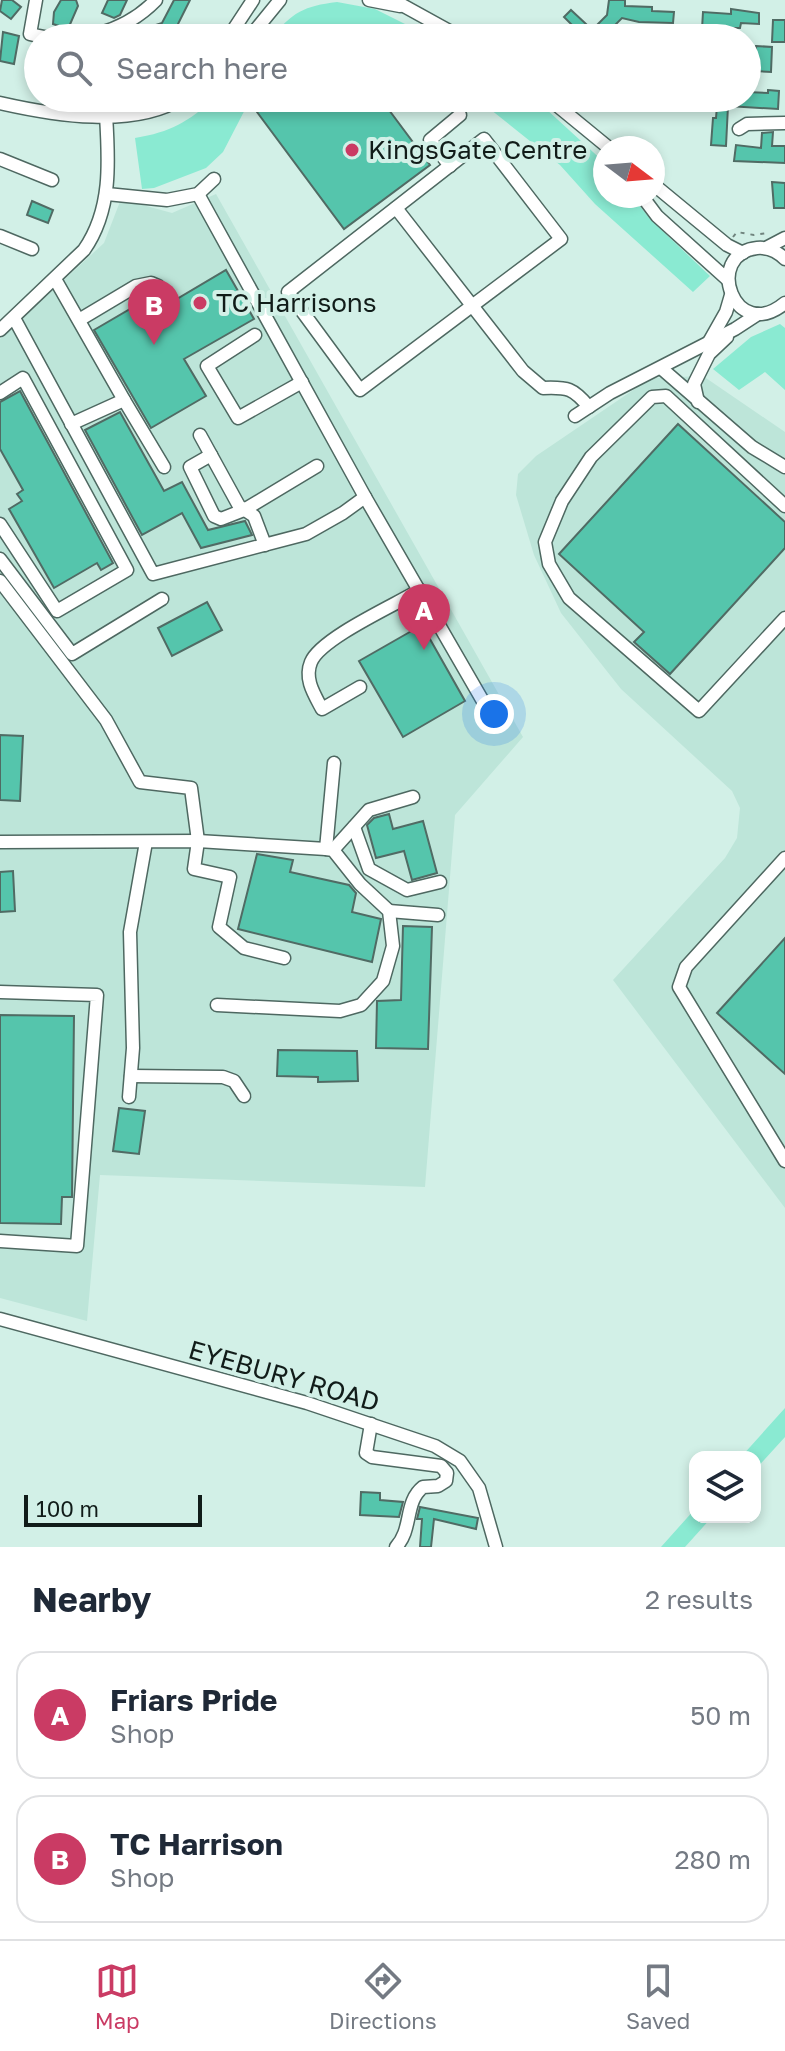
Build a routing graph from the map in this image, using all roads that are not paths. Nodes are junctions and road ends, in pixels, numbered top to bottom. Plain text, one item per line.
1 (36, 0) edge
2 (154, 0) edge
3 (253, 0) edge
4 (280, 0) edge
5 (369, 0) edge
6 (398, 3) edge
7 (32, 24) edge
8 (121, 24) edge
9 (237, 24) edge
10 (260, 24) edge
11 (436, 24) edge
12 (0, 103) edge
13 (24, 108) edge
14 (46, 112) edge
15 (110, 112) edge
16 (143, 112) edge
17 (565, 112) edge
18 (106, 115) junction
19 (460, 115) dead end
20 (785, 123) edge
21 (739, 129) dead end
22 (595, 136) edge
23 (0, 159) edge
24 (450, 166) junction
25 (214, 179) dead end
26 (52, 180) dead end
27 (107, 194) junction
28 (198, 194) junction
29 (665, 194) edge
30 (396, 208) junction
31 (651, 208) edge
32 (0, 236) edge
33 (785, 238) edge
34 (766, 248) junction
35 (32, 249) dead end
36 (743, 253) junction
37 (785, 259) edge
38 (55, 279) junction
39 (728, 280) junction
40 (731, 295) junction
41 (168, 301) dead end
42 (471, 306) junction
43 (782, 309) edge
44 (758, 314) junction
45 (14, 318) junction
46 (79, 320) junction
47 (735, 329) junction
48 (0, 330) edge
49 (255, 335) dead end
50 (709, 342) junction
51 (661, 368) junction
52 (302, 382) junction
53 (0, 393) edge
54 (124, 400) junction
55 (698, 402) junction
56 (589, 407) junction
57 (575, 416) dead end
58 (71, 424) junction
59 (200, 435) dead end
60 (211, 455) junction
61 (317, 466) dead end
62 (164, 467) dead end
63 (785, 467) edge
64 (365, 497) junction
65 (785, 506) edge
66 (244, 510) junction
67 (0, 524) edge
68 (265, 545) junction
69 (0, 559) edge
70 (0, 581) edge
71 (420, 590) junction
72 (162, 599) dead end
73 (785, 618) edge
74 (360, 687) dead end
75 (484, 703) dead end
76 (334, 763) dead end
77 (413, 797) dead end
78 (354, 827) junction
79 (198, 841) junction
80 (0, 842) edge
81 (146, 842) junction
82 (330, 850) junction
83 (785, 858) edge
84 (440, 882) dead end
85 (389, 911) junction
86 (438, 915) dead end
87 (284, 958) dead end
88 (0, 992) edge
89 (217, 1005) dead end
90 (131, 1076) junction
91 (244, 1096) dead end
92 (129, 1097) dead end
93 (785, 1161) edge
94 (0, 1241) edge
95 (0, 1319) edge
96 (371, 1424) junction
97 (396, 1547) edge
98 (496, 1547) edge

1 - 7 street
2 - 8 street
3 - 9 street
4 - 10 street
5 - 6 street
6 - 11 street
12 - 13 street
14 - 18 street
15 - 18 street
16 - 18 street
17 - 22 street
18 - 27 street
19 - 24 street
20 - 21 street
23 - 26 street
24 - 30 street
24 - 42 street
25 - 28 street
27 - 28 street
27 - 38 street
28 - 52 street
29 - 36 street
30 - 42 street
30 - 42 street
31 - 39 street
32 - 35 street
33 - 34 street
34 - 36 street
34 - 37 street
36 - 39 street
38 - 45 street
38 - 46 street
39 - 40 street
40 - 44 street
40 - 50 street
41 - 46 street
42 - 56 street
43 - 44 street
44 - 47 street
45 - 48 street
45 - 58 street
46 - 54 street
47 - 50 street
47 - 55 street
49 - 52 street
50 - 51 street
51 - 55 street
51 - 56 street
52 - 64 street
53 - 67 street
54 - 58 street
54 - 62 street
55 - 63 street
56 - 57 street
58 - 68 street
59 - 60 street
60 - 66 street
60 - 66 street
61 - 66 street
64 - 68 street
64 - 71 street
65 - 73 street
66 - 68 street
69 - 72 street
70 - 79 street
71 - 74 street
71 - 75 street
76 - 82 street
77 - 78 street
78 - 82 street
78 - 84 street
79 - 81 street
79 - 82 street
79 - 87 street
80 - 81 street
81 - 90 street
82 - 85 street
83 - 93 street
85 - 86 street
85 - 89 street
88 - 94 street
90 - 91 street
90 - 92 street
95 - 96 street, EYEBURY ROAD
96 - 97 street
96 - 98 street, EYEBURY ROAD

